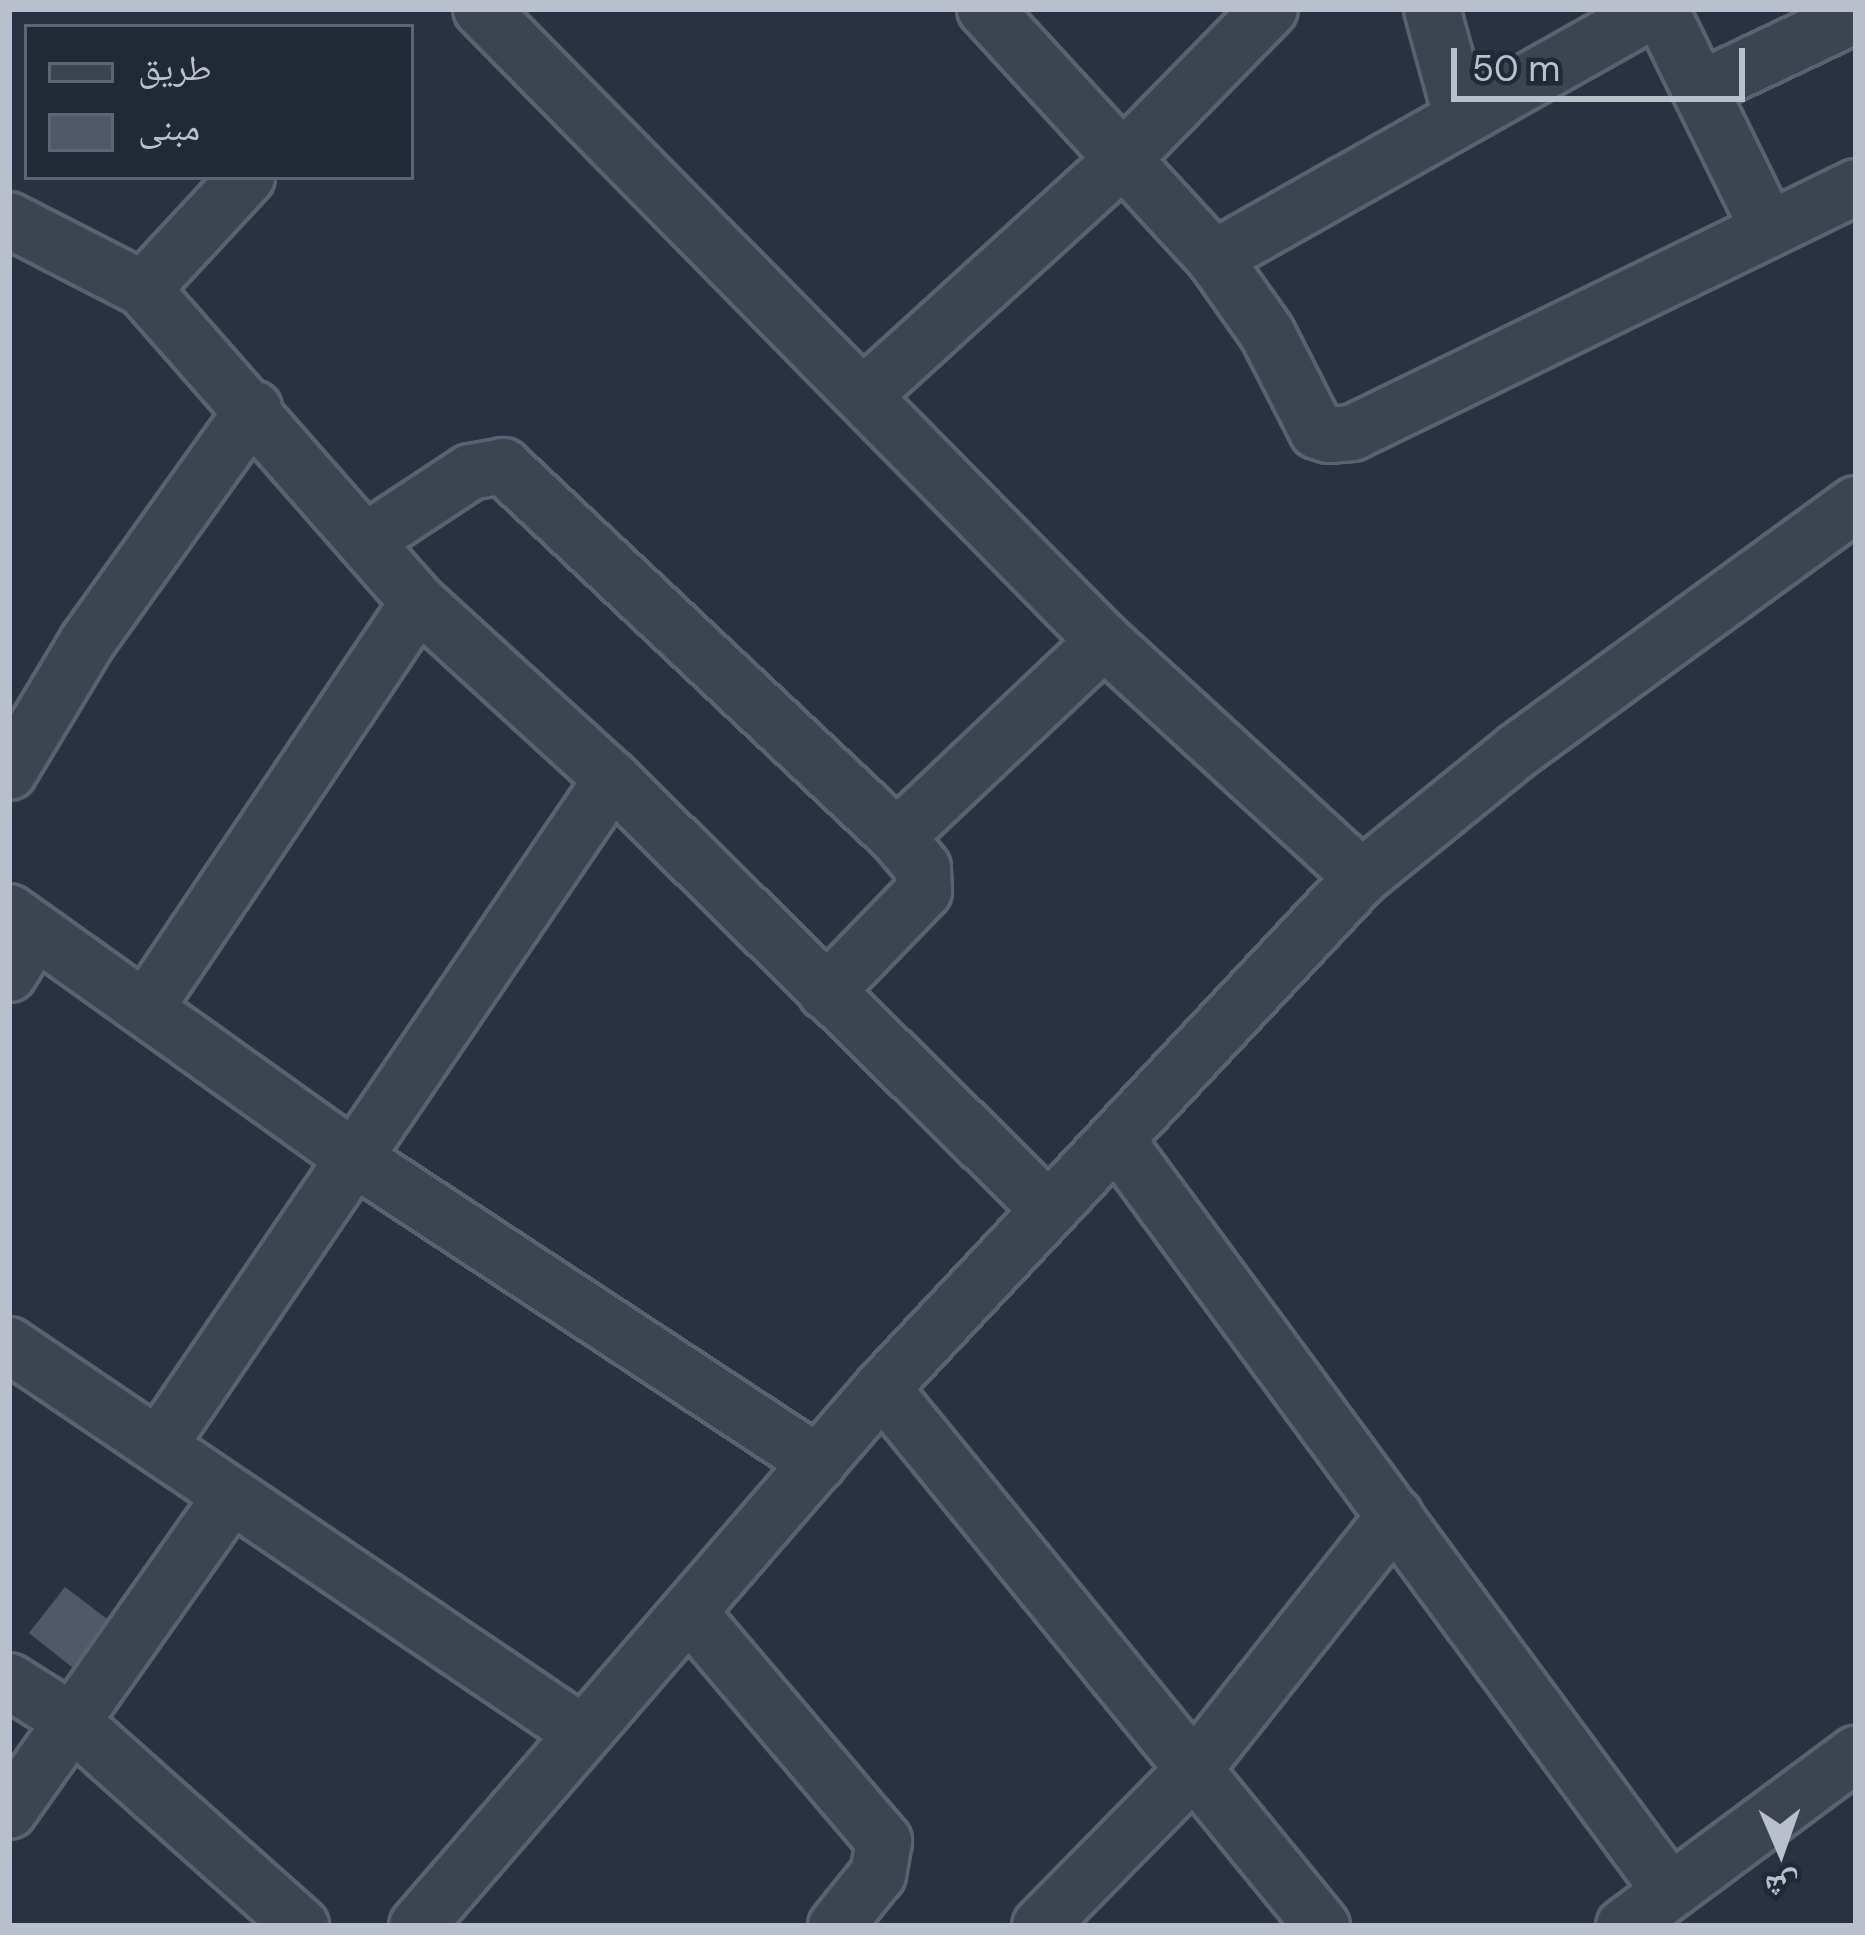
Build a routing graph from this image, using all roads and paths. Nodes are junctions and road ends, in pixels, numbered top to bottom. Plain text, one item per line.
1 (481, 9) edge
2 (985, 9) edge
3 (1270, 9) edge
4 (1432, 9) edge
5 (1856, 15) edge
6 (1700, 89) junction
7 (1461, 115) junction
8 (1124, 159) junction
9 (244, 180) edge
10 (1856, 187) edge
11 (9, 220) edge
12 (1766, 224) junction
13 (1214, 258) junction
14 (143, 289) junction
15 (864, 395) junction
16 (254, 410) junction
17 (1856, 504) edge
18 (370, 538) junction
19 (418, 602) junction
20 (1104, 641) junction
21 (9, 772) edge
22 (613, 778) junction
23 (898, 837) junction
24 (1362, 878) junction
25 (18, 939) edge
26 (826, 992) junction
27 (147, 1006) junction
28 (1118, 1142) junction
29 (351, 1156) junction
30 (1049, 1210) junction
31 (9, 1345) edge
32 (882, 1388) junction
33 (161, 1442) junction
34 (818, 1462) junction
35 (230, 1498) junction
36 (1395, 1516) junction
37 (688, 1612) junction
38 (9, 1681) edge
39 (69, 1719) junction
40 (582, 1733) junction
41 (1856, 1754) edge
42 (1195, 1768) junction
43 (9, 1811) edge
44 (1670, 1891) junction
45 (1071, 1914) edge
46 (301, 1926) edge
47 (417, 1926) edge
48 (836, 1926) edge
49 (1322, 1926) edge
50 (1624, 1926) edge

1 - 15 street
2 - 8 street
3 - 8 street
4 - 7 street
5 - 6 street
6 - 7 street
6 - 12 street
7 - 13 street
8 - 13 street
8 - 15 street
9 - 14 street
10 - 12 street
11 - 14 street
12 - 13 street
14 - 16 street
15 - 20 street
16 - 18 street
16 - 21 street
17 - 24 street
18 - 19 street
18 - 23 street
19 - 22 street
19 - 27 street
20 - 23 street
20 - 24 street
22 - 26 street
22 - 29 street
23 - 26 street
24 - 28 street
25 - 27 street
26 - 30 street
27 - 29 street
28 - 30 street
28 - 36 street
29 - 33 street
29 - 34 street
30 - 32 street
31 - 33 street
32 - 34 street
32 - 42 street
33 - 35 street
34 - 37 street
35 - 39 street
35 - 40 street
36 - 42 street
36 - 44 street
37 - 40 street
37 - 48 street
38 - 39 street
39 - 43 street
39 - 46 street
40 - 47 street
41 - 44 street
42 - 45 street
42 - 49 street
44 - 50 street

